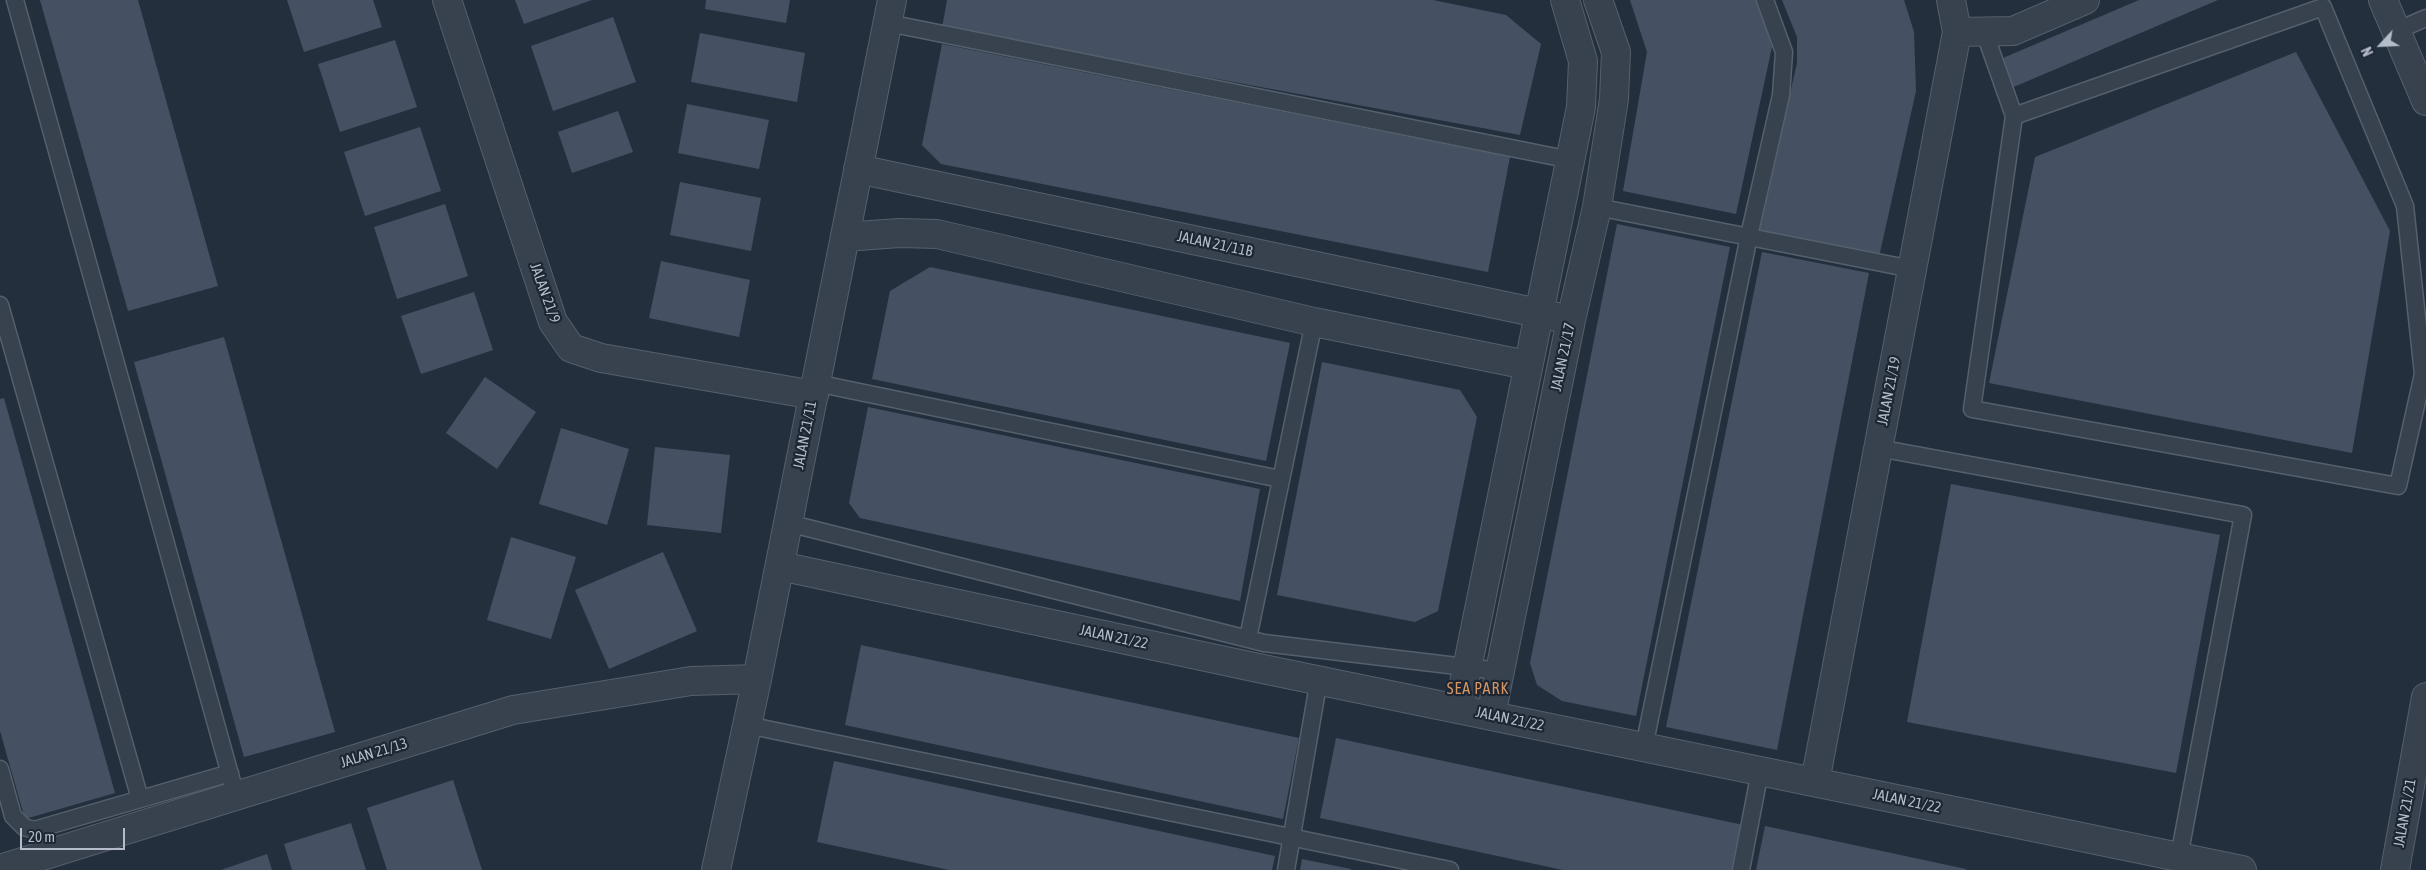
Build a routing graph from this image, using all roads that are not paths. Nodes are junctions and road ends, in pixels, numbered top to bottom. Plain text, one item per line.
1 (15, 0) edge
2 (447, 0) edge
3 (1565, 0) edge
4 (1598, 0) edge
5 (1765, 0) edge
6 (1951, 0) edge
7 (2085, 0) edge
8 (2383, 0) edge
9 (890, 11) edge
10 (2426, 18) edge
11 (1984, 31) junction
12 (2396, 31) junction
13 (1957, 32) junction
14 (2426, 101) edge
15 (2014, 116) junction
16 (1571, 160) junction
17 (858, 169) junction
18 (1597, 207) junction
19 (1749, 236) junction
20 (845, 237) junction
21 (1912, 269) junction
22 (0, 305) edge
23 (1539, 313) junction
24 (1571, 320) junction
25 (1314, 322) junction
26 (1527, 366) junction
27 (815, 389) junction
28 (1878, 448) junction
29 (1280, 479) junction
30 (788, 523) junction
31 (780, 566) junction
32 (1248, 638) junction
33 (1261, 655) junction
34 (1467, 666) junction
35 (1499, 671) junction
36 (757, 679) junction
37 (1320, 679) junction
38 (2426, 697) edge
39 (1459, 708) junction
40 (1491, 715) junction
41 (747, 725) junction
42 (1644, 746) junction
43 (0, 769) edge
44 (1760, 770) junction
45 (1815, 782) junction
46 (233, 784) junction
47 (140, 799) junction
48 (1292, 837) junction
49 (2179, 857) junction
50 (0, 869) edge
51 (2236, 869) edge
52 (716, 870) edge
53 (1286, 870) edge
54 (1450, 870) edge
55 (1740, 870) edge
56 (2395, 870) edge

1 - 46 lane
2 - 27 street, JALAN 21/9
3 - 16 street
4 - 18 street, JALAN 21/17
5 - 19 lane
6 - 13 street, JALAN 21/19
7 - 11 street
8 - 12 street
9 - 16 lane
9 - 17 street, JALAN 21/11
10 - 12 lane
11 - 13 street
11 - 15 lane
12 - 14 street
13 - 21 street, JALAN 21/19
15 - 15 lane
16 - 23 street
17 - 20 street, JALAN 21/11
17 - 23 street, JALAN 21/11B
18 - 19 lane
18 - 24 street, JALAN 21/17
19 - 21 lane
19 - 42 lane
20 - 25 street
20 - 27 street, JALAN 21/11
21 - 28 street, JALAN 21/19
22 - 47 lane
23 - 24 street, JALAN 21/11B
23 - 26 street
24 - 35 street, JALAN 21/17
25 - 26 street
25 - 29 lane
26 - 34 street
27 - 29 lane
27 - 30 street, JALAN 21/11
28 - 45 street, JALAN 21/19
28 - 49 lane
29 - 32 lane
30 - 31 street, JALAN 21/11
30 - 32 lane
31 - 33 street, JALAN 21/22
31 - 36 street, JALAN 21/11
32 - 33 lane
33 - 34 lane
33 - 37 street, JALAN 21/22
34 - 35 lane
34 - 39 street
35 - 40 street, JALAN 21/17
36 - 41 street, JALAN 21/11
36 - 46 street, JALAN 21/13
37 - 39 street, JALAN 21/22
37 - 48 lane
38 - 56 street, JALAN 21/21
39 - 40 street, JALAN 21/22
40 - 42 street, JALAN 21/22
41 - 48 lane
41 - 52 street, JALAN 21/11
42 - 44 street, JALAN 21/22
43 - 47 lane
44 - 45 street, JALAN 21/22
44 - 55 lane
45 - 49 street, JALAN 21/22
46 - 47 lane
46 - 50 street, JALAN 21/13
48 - 53 lane
48 - 54 lane
49 - 51 street, JALAN 21/22

